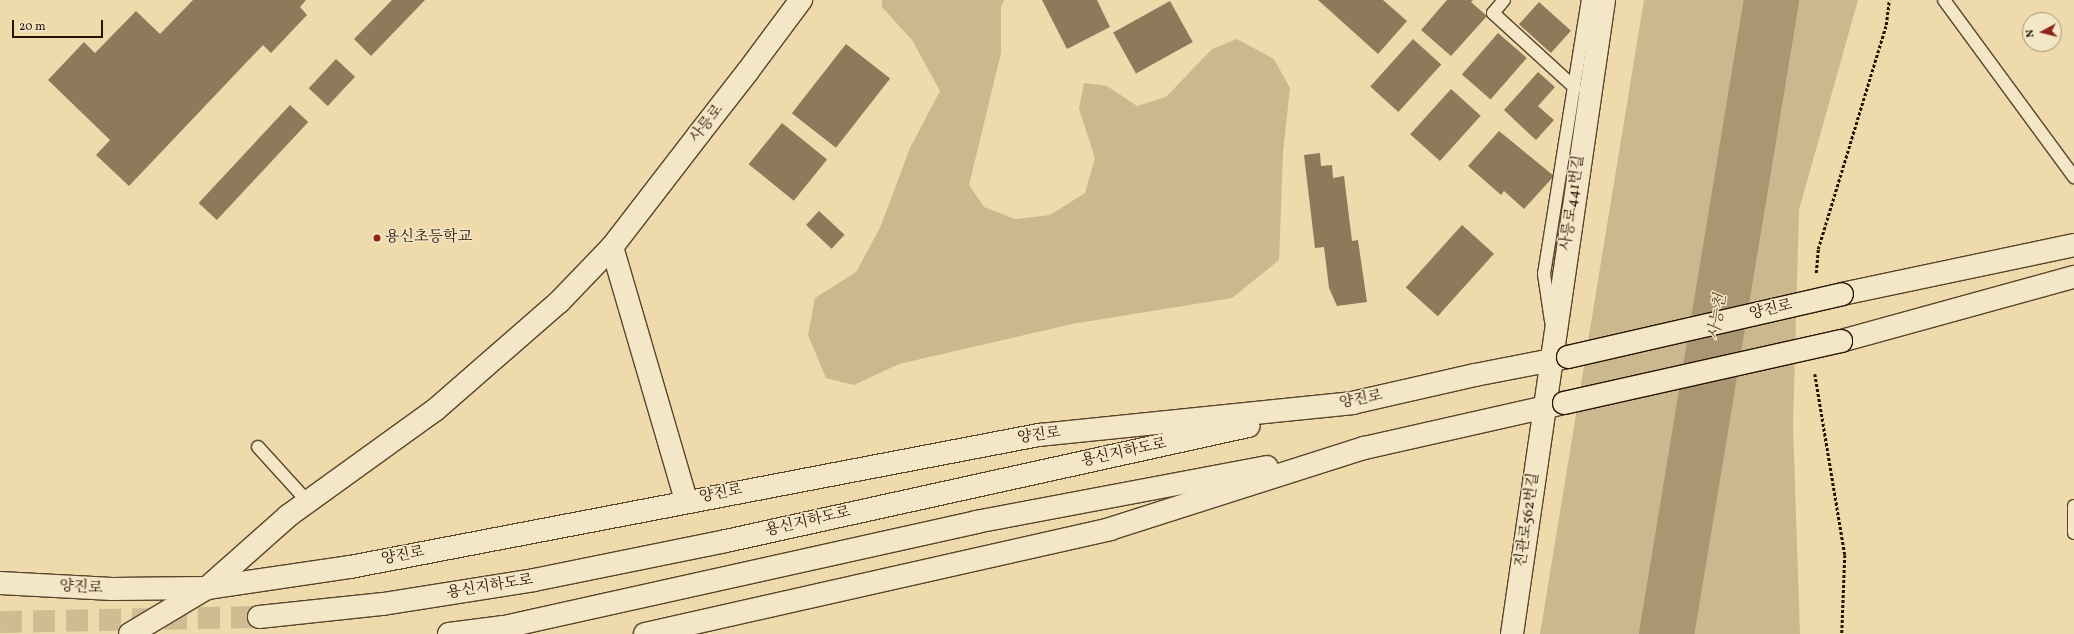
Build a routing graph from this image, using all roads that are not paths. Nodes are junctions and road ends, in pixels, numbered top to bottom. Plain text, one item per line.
1 (801, 0) edge
2 (1504, 0) edge
3 (1588, 0) edge
4 (1604, 0) edge
5 (1944, 0) edge
6 (1575, 88) junction
7 (2074, 177) edge
8 (2074, 245) edge
9 (612, 247) junction
10 (2074, 277) edge
11 (1557, 353) junction
12 (1352, 403) junction
13 (1554, 405) junction
14 (258, 447) dead end
15 (1364, 448) junction
16 (686, 500) junction
17 (308, 502) junction
18 (2074, 506) edge
19 (2074, 533) edge
20 (0, 583) edge
21 (207, 588) junction
22 (259, 617) tunnel mouth
23 (130, 634) edge
24 (449, 634) edge
25 (645, 634) edge
26 (1512, 634) edge

1 - 9 main road, 사릉로
2 - 6 lane
3 - 6 lane
4 - 11 main road, 사릉로441번길
5 - 7 lane
6 - 11 lane
8 - 11 main road, 양진로, bridge
9 - 16 main road
9 - 17 main road, 사릉로
10 - 13 main road, bridge
11 - 12 main road, 양진로
11 - 13 main road, 사릉로441번길
12 - 16 main road, 양진로
12 - 22 main road, 용신지하도로
13 - 15 main road
13 - 26 main road, 진관로562번길
14 - 17 lane
15 - 24 main road
15 - 25 main road
16 - 21 main road, 양진로
17 - 21 main road, 사릉로
18 - 19 lane
20 - 21 main road, 양진로
21 - 23 main road

